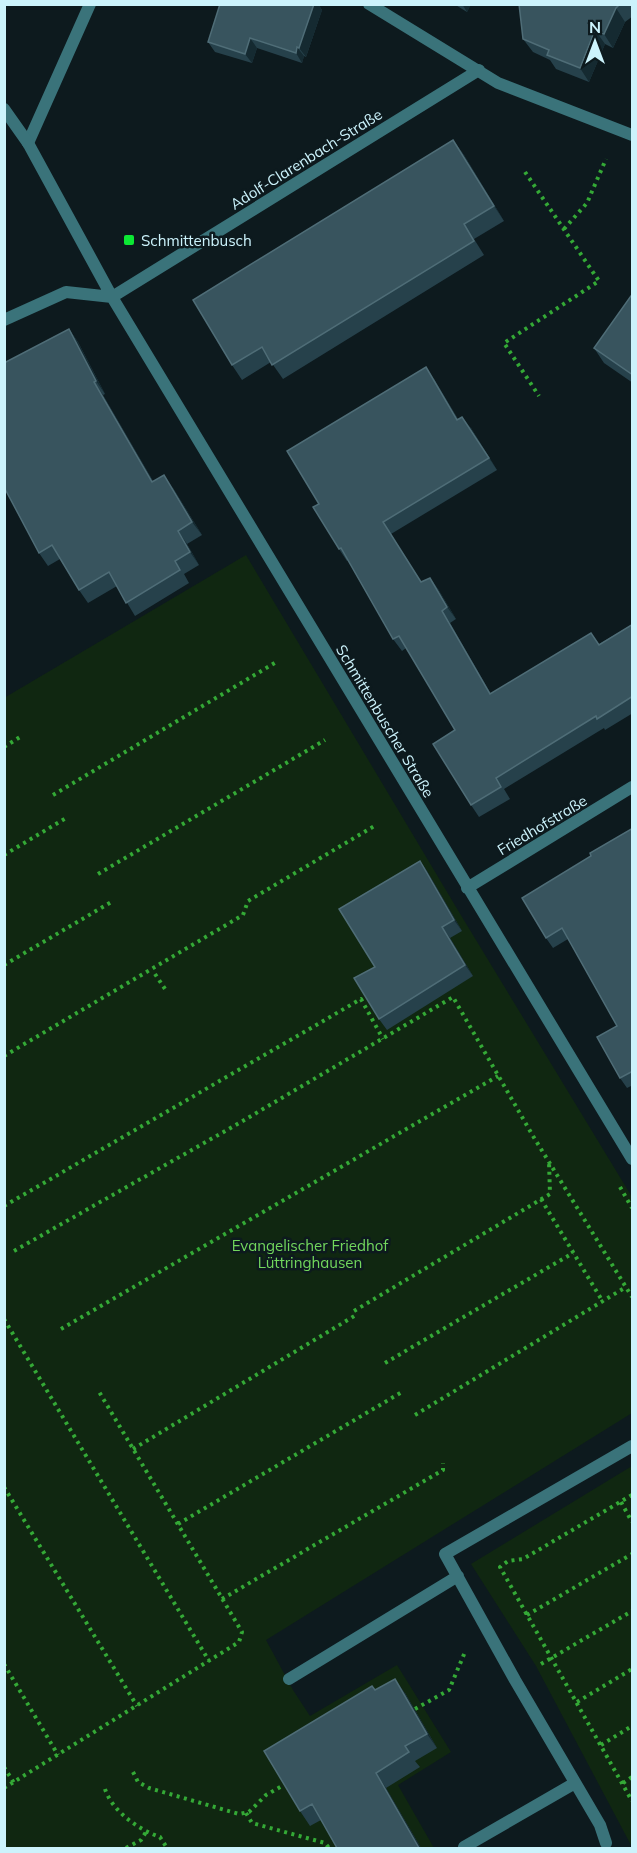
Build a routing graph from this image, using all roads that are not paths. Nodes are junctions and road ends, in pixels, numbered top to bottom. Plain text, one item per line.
1 (90, 4) edge
2 (369, 4) edge
3 (479, 70) junction
4 (4, 109) edge
5 (633, 135) edge
6 (28, 143) junction
7 (112, 297) junction
8 (4, 320) edge
9 (633, 787) edge
10 (467, 888) junction
11 (633, 1159) edge
12 (633, 1446) edge
13 (458, 1576) junction
14 (289, 1679) dead end
15 (575, 1783) junction
16 (606, 1843) dead end
17 (464, 1847) dead end

1 - 6 street
2 - 3 street
3 - 5 street
3 - 7 street, Adolf-Clarenbach-Straße
4 - 6 street, Schmittenbuscher Straße
6 - 7 street, Schmittenbuscher Straße
7 - 8 street
7 - 10 street, Schmittenbuscher Straße
9 - 10 street, Friedhofstraße
10 - 11 street, Schmittenbuscher Straße
12 - 13 street
13 - 14 street
13 - 15 street
15 - 16 street
15 - 17 street

